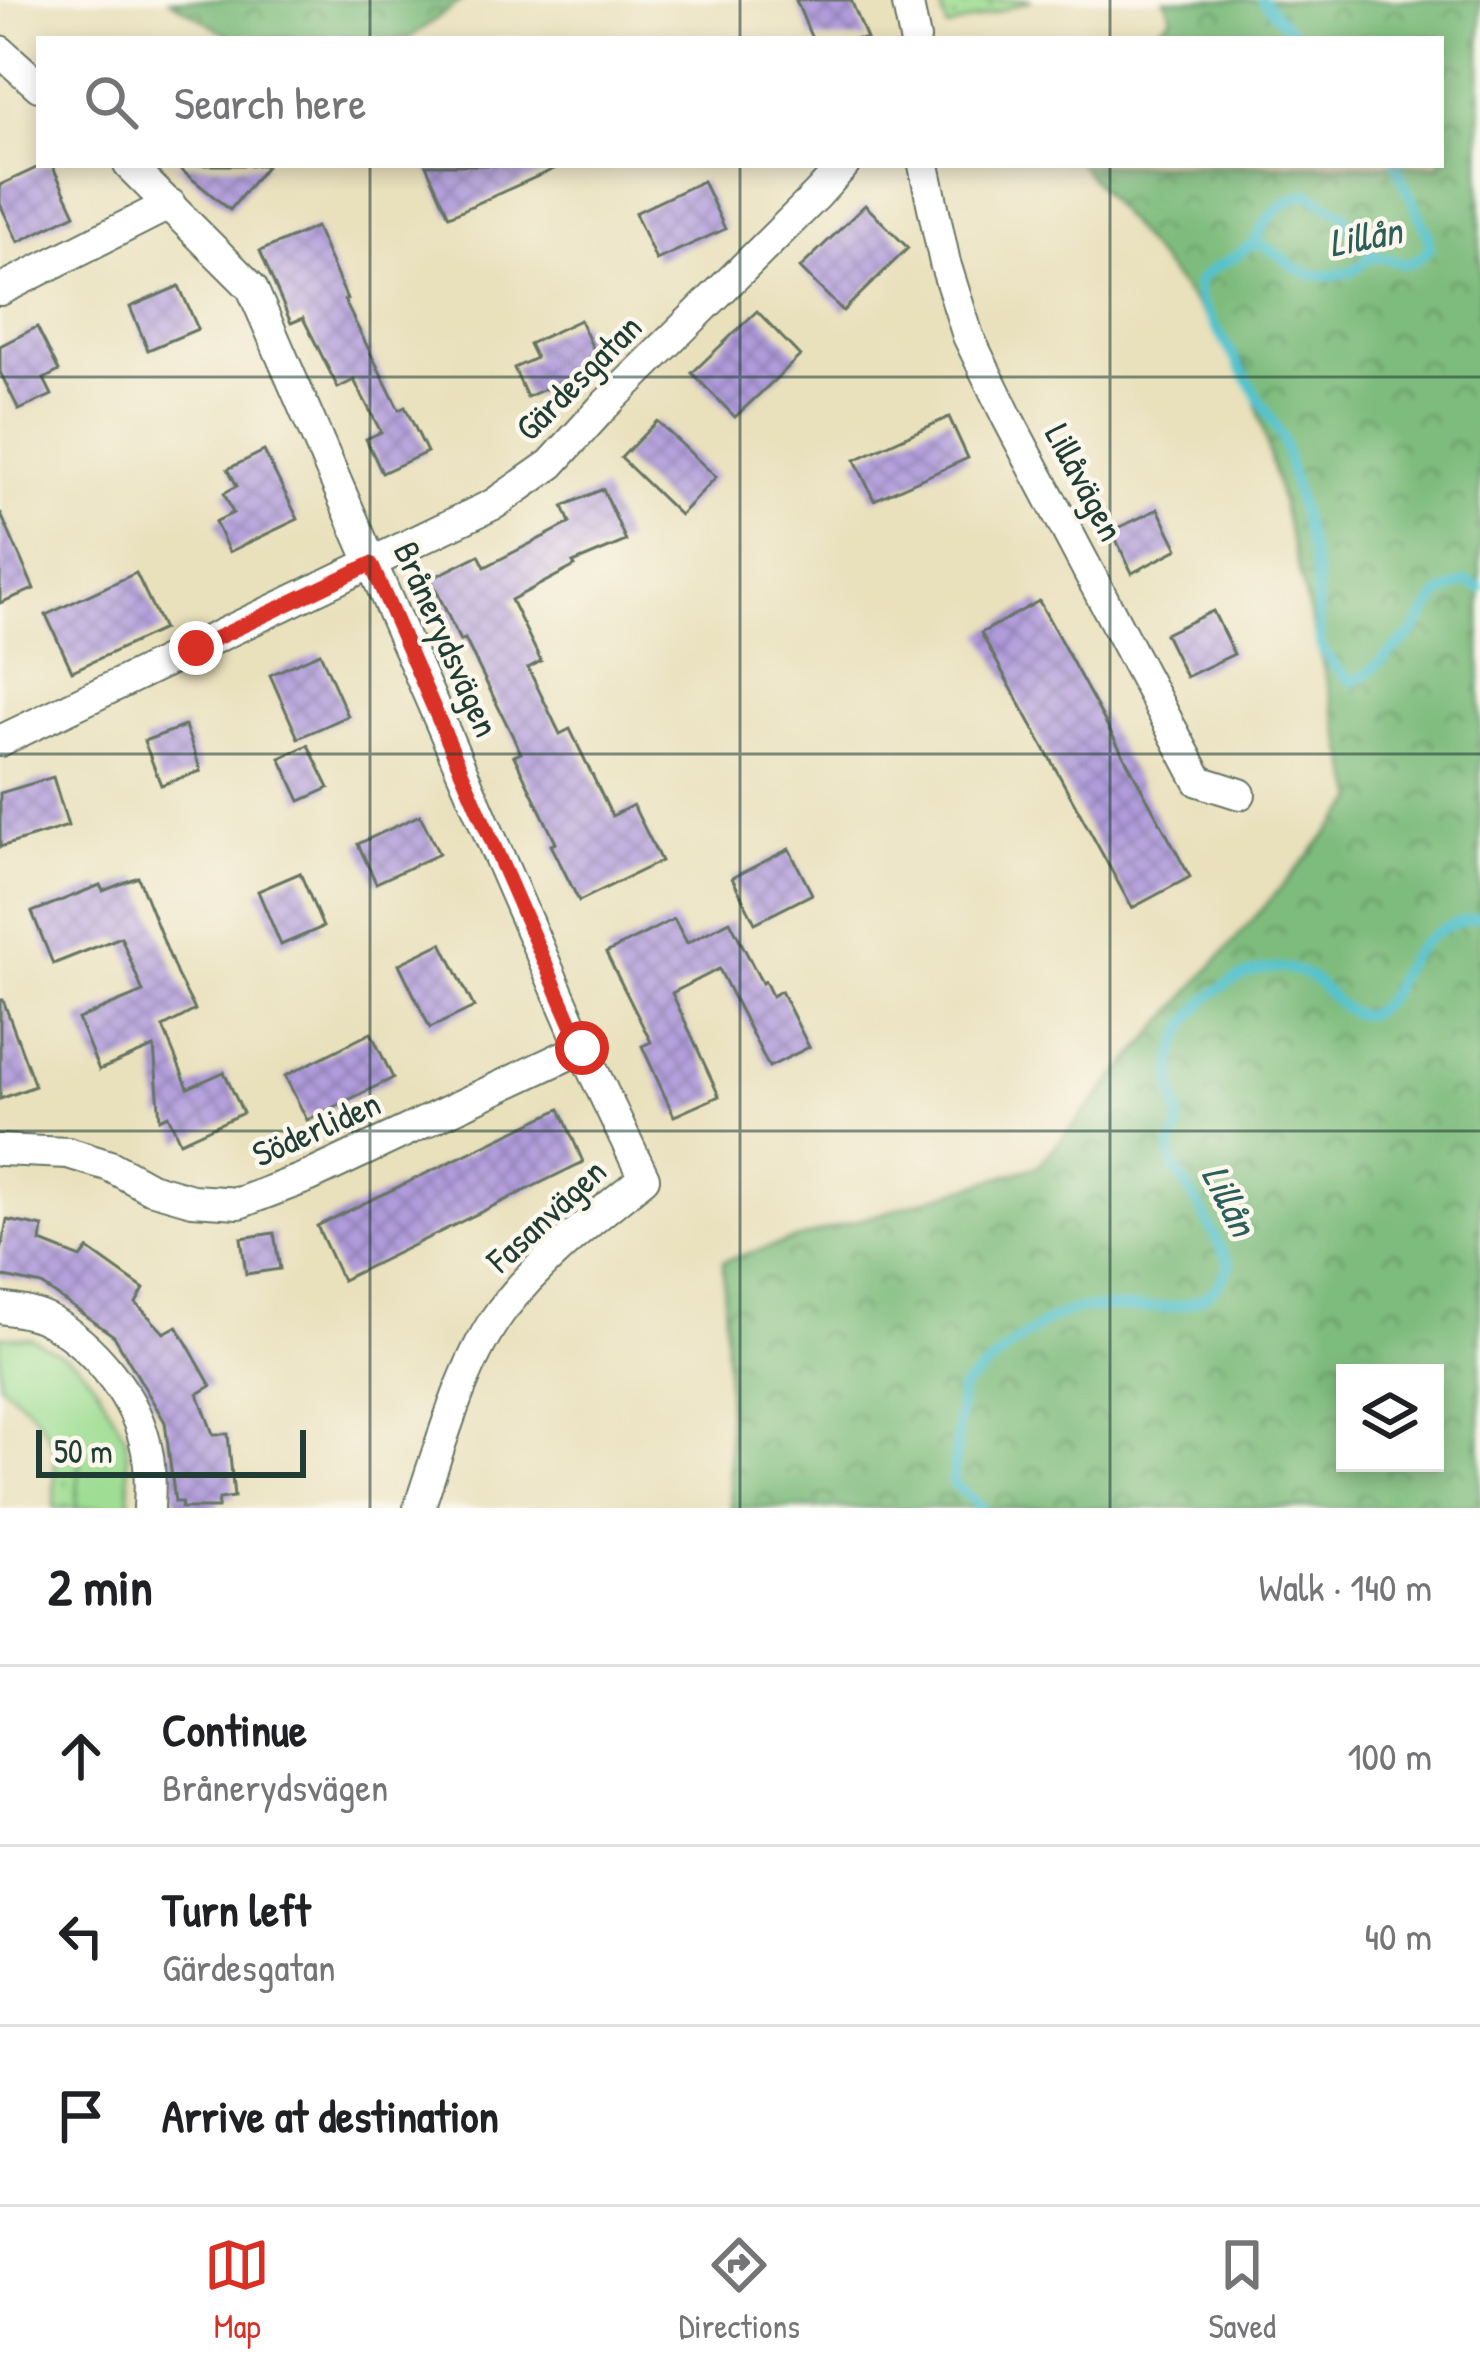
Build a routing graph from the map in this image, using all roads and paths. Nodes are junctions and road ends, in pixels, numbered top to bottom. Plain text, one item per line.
1 (908, 0) edge
2 (914, 36) edge
3 (0, 51) edge
4 (36, 83) edge
5 (132, 168) edge
6 (841, 168) edge
7 (925, 168) edge
8 (170, 204) junction
9 (0, 290) edge
10 (371, 564) junction
11 (0, 741) edge
12 (1240, 794) dead end
13 (582, 1048) junction
14 (0, 1150) edge
15 (644, 1178) joint
16 (0, 1308) edge
17 (149, 1508) edge
18 (419, 1508) edge

1 - 2 street
3 - 4 street
5 - 8 street, Brånerydsvägen
6 - 10 street, Gärdesgatan
7 - 12 street, Lillåvägen
8 - 9 street
8 - 10 street, Brånerydsvägen
10 - 11 street, Gärdesgatan
10 - 13 street, Brånerydsvägen
13 - 14 street, Söderliden
13 - 15 street, Brånerydsvägen
15 - 18 street, Fasanvägen
16 - 17 street

